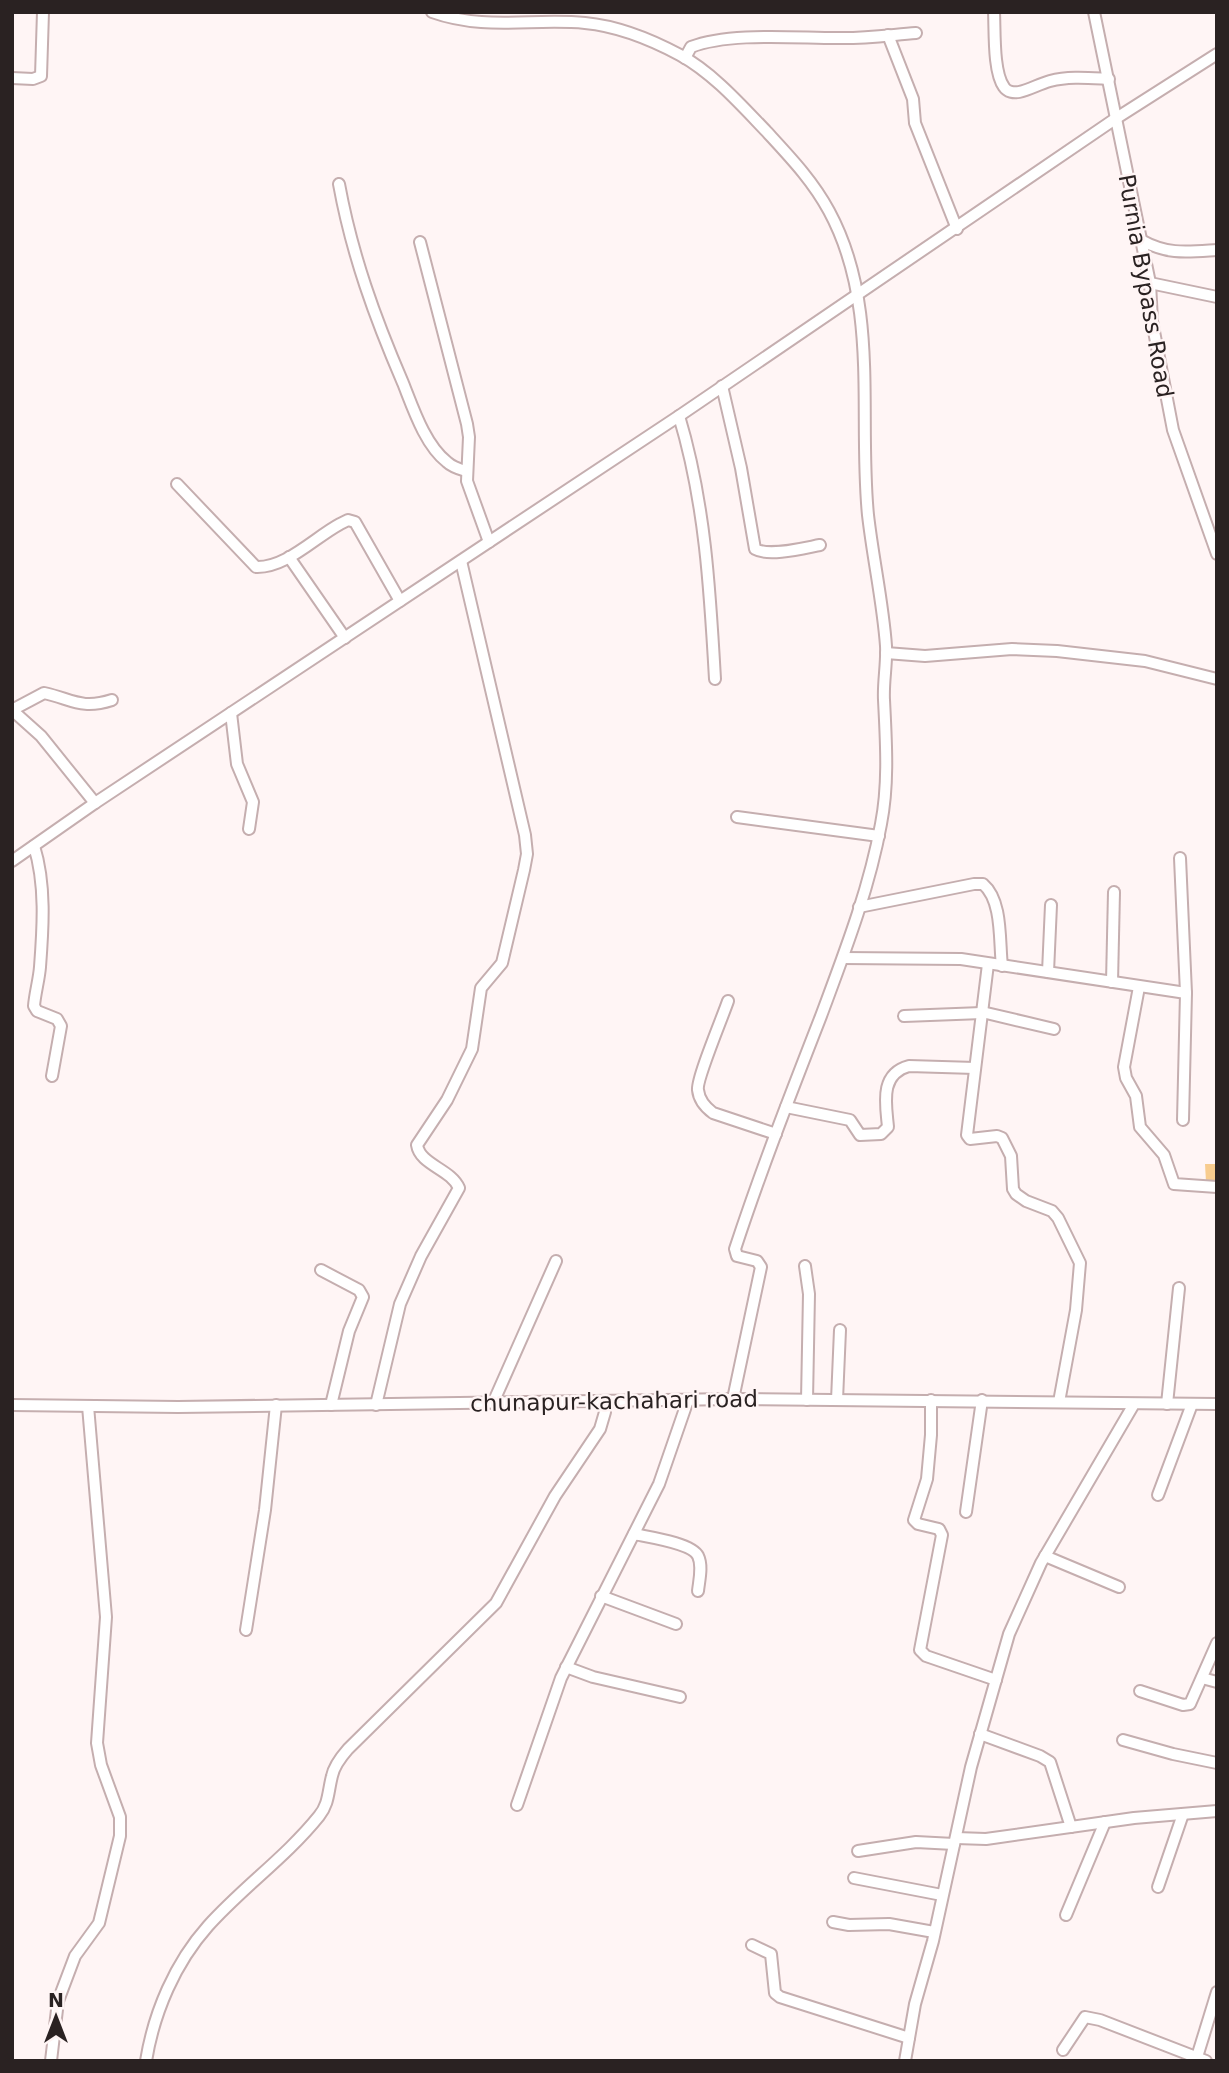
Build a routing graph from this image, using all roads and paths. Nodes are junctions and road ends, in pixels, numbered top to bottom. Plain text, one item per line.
1 (43, 12) edge
2 (432, 12) edge
3 (994, 12) edge
4 (1094, 12) edge
5 (449, 15) edge
6 (916, 33) dead end
7 (888, 35) junction
8 (1217, 54) edge
9 (685, 58) junction
10 (12, 78) edge
11 (1109, 79) junction
12 (1115, 120) junction
13 (339, 184) dead end
14 (957, 229) junction
15 (1141, 240) junction
16 (419, 242) dead end
17 (1217, 250) edge
18 (1150, 282) junction
19 (858, 294) junction
20 (1217, 297) edge
21 (722, 386) junction
22 (679, 416) junction
23 (466, 471) junction
24 (177, 484) dead end
25 (1217, 518) edge
26 (1206, 522) junction
27 (489, 542) junction
28 (820, 545) dead end
29 (1217, 554) edge
30 (289, 557) junction
31 (461, 561) junction
32 (400, 601) junction
33 (345, 638) junction
34 (886, 653) junction
35 (715, 679) dead end
36 (1217, 679) edge
37 (112, 700) dead end
38 (12, 710) edge
39 (231, 713) junction
40 (95, 803) junction
41 (737, 817) dead end
42 (249, 829) dead end
43 (879, 836) junction
44 (34, 846) junction
45 (1180, 858) dead end
46 (12, 861) edge
47 (1114, 892) dead end
48 (1051, 905) dead end
49 (859, 907) junction
50 (843, 958) junction
51 (988, 964) junction
52 (1002, 966) junction
53 (1048, 972) junction
54 (1112, 982) junction
55 (1139, 987) junction
56 (1186, 993) junction
57 (729, 1001) dead end
58 (982, 1012) junction
59 (904, 1016) dead end
60 (1054, 1029) dead end
61 (975, 1068) junction
62 (52, 1076) dead end
63 (786, 1107) junction
64 (1183, 1120) dead end
65 (776, 1134) junction
66 (1217, 1187) edge
67 (556, 1261) dead end
68 (806, 1266) dead end
69 (321, 1270) dead end
70 (1179, 1288) dead end
71 (840, 1330) dead end
72 (733, 1399) junction
73 (688, 1400) junction
74 (807, 1400) junction
75 (837, 1400) junction
76 (931, 1400) junction
77 (982, 1400) junction
78 (604, 1401) junction
79 (1059, 1402) junction
80 (493, 1403) junction
81 (1134, 1404) junction
82 (1167, 1404) junction
83 (1192, 1404) junction
84 (1217, 1404) edge
85 (12, 1405) edge
86 (276, 1405) junction
87 (331, 1405) junction
88 (376, 1405) junction
89 (88, 1406) junction
90 (1158, 1495) dead end
91 (965, 1512) dead end
92 (634, 1534) junction
93 (1045, 1556) junction
94 (1119, 1587) dead end
95 (698, 1591) dead end
96 (601, 1596) junction
97 (676, 1624) dead end
98 (246, 1630) dead end
99 (1217, 1643) edge
100 (566, 1667) junction
101 (1202, 1678) junction
102 (996, 1680) junction
103 (1217, 1682) edge
104 (1140, 1691) dead end
105 (680, 1697) dead end
106 (980, 1734) junction
107 (1123, 1740) dead end
108 (1217, 1763) edge
109 (517, 1805) dead end
110 (1217, 1811) edge
111 (1183, 1814) junction
112 (1105, 1822) junction
113 (1071, 1827) junction
114 (955, 1841) junction
115 (858, 1851) dead end
116 (854, 1878) dead end
117 (1158, 1887) dead end
118 (942, 1895) junction
119 (1066, 1915) dead end
120 (832, 1922) dead end
121 (934, 1932) junction
122 (752, 1945) dead end
123 (1217, 1992) edge
124 (909, 2038) junction
125 (1063, 2050) dead end
126 (1201, 2059) edge
127 (51, 2061) edge
128 (146, 2061) edge
129 (905, 2061) edge

1 - 10 street
2 - 5 street
3 - 11 street
4 - 11 street, Purnia Bypass Road
5 - 9 street
6 - 7 street
7 - 9 street
7 - 14 street
8 - 12 street
9 - 19 street
11 - 12 street, Purnia Bypass Road
12 - 14 street
12 - 15 street, Purnia Bypass Road
13 - 23 street
14 - 19 street
15 - 17 street
15 - 18 street, Purnia Bypass Road
16 - 23 street
18 - 20 street
18 - 26 street, Purnia Bypass Road
19 - 21 street
19 - 34 street
21 - 22 street
21 - 28 street
22 - 27 street
22 - 35 street
23 - 27 street
24 - 30 street
25 - 26 street
26 - 29 street, Purnia Bypass Road
27 - 31 street
30 - 32 street
30 - 33 street
31 - 32 street
31 - 88 street
32 - 33 street
33 - 39 street
34 - 36 street
34 - 43 street
37 - 38 street
38 - 40 street
39 - 40 street
39 - 42 street
40 - 44 street
41 - 43 street
43 - 49 street
44 - 46 street
44 - 62 street
45 - 56 street
47 - 54 street
48 - 53 street
49 - 50 street
49 - 52 street
50 - 51 street
50 - 63 street
51 - 52 street
51 - 58 street
52 - 53 street
53 - 54 street
54 - 55 street
55 - 56 street
55 - 66 street
56 - 64 street
57 - 65 street
58 - 59 street
58 - 60 street
58 - 61 street
61 - 63 street
61 - 79 street
63 - 65 street
65 - 72 street
67 - 80 street
68 - 74 street
69 - 87 street
70 - 82 street
71 - 75 street
72 - 73 street, chunapur-kachahari road
72 - 74 street, chunapur-kachahari road
73 - 78 street, chunapur-kachahari road
73 - 92 street
74 - 75 street, chunapur-kachahari road
75 - 76 street, chunapur-kachahari road
76 - 77 street, chunapur-kachahari road
76 - 102 street
77 - 79 street, chunapur-kachahari road
77 - 91 street
78 - 80 street, chunapur-kachahari road
78 - 128 street
79 - 81 street, chunapur-kachahari road
80 - 88 street, chunapur-kachahari road
81 - 82 street, chunapur-kachahari road
81 - 93 street
82 - 83 street, chunapur-kachahari road
83 - 84 street, chunapur-kachahari road
83 - 90 street
85 - 89 street, chunapur-kachahari road
86 - 87 street, chunapur-kachahari road
86 - 89 street, chunapur-kachahari road
86 - 98 street
87 - 88 street, chunapur-kachahari road
89 - 127 street
92 - 95 street
92 - 96 street
93 - 94 street
93 - 102 street
96 - 97 street
96 - 100 street
99 - 101 street
100 - 105 street
100 - 109 street
101 - 103 street
101 - 104 street
102 - 106 street
106 - 113 street
106 - 114 street
107 - 108 street
110 - 111 street
111 - 112 street
111 - 117 street
112 - 113 street
112 - 119 street
113 - 114 street
114 - 115 street
114 - 118 street
116 - 118 street
118 - 121 street
120 - 121 street
121 - 124 street
122 - 124 street
123 - 126 street
124 - 129 street
125 - 126 street

